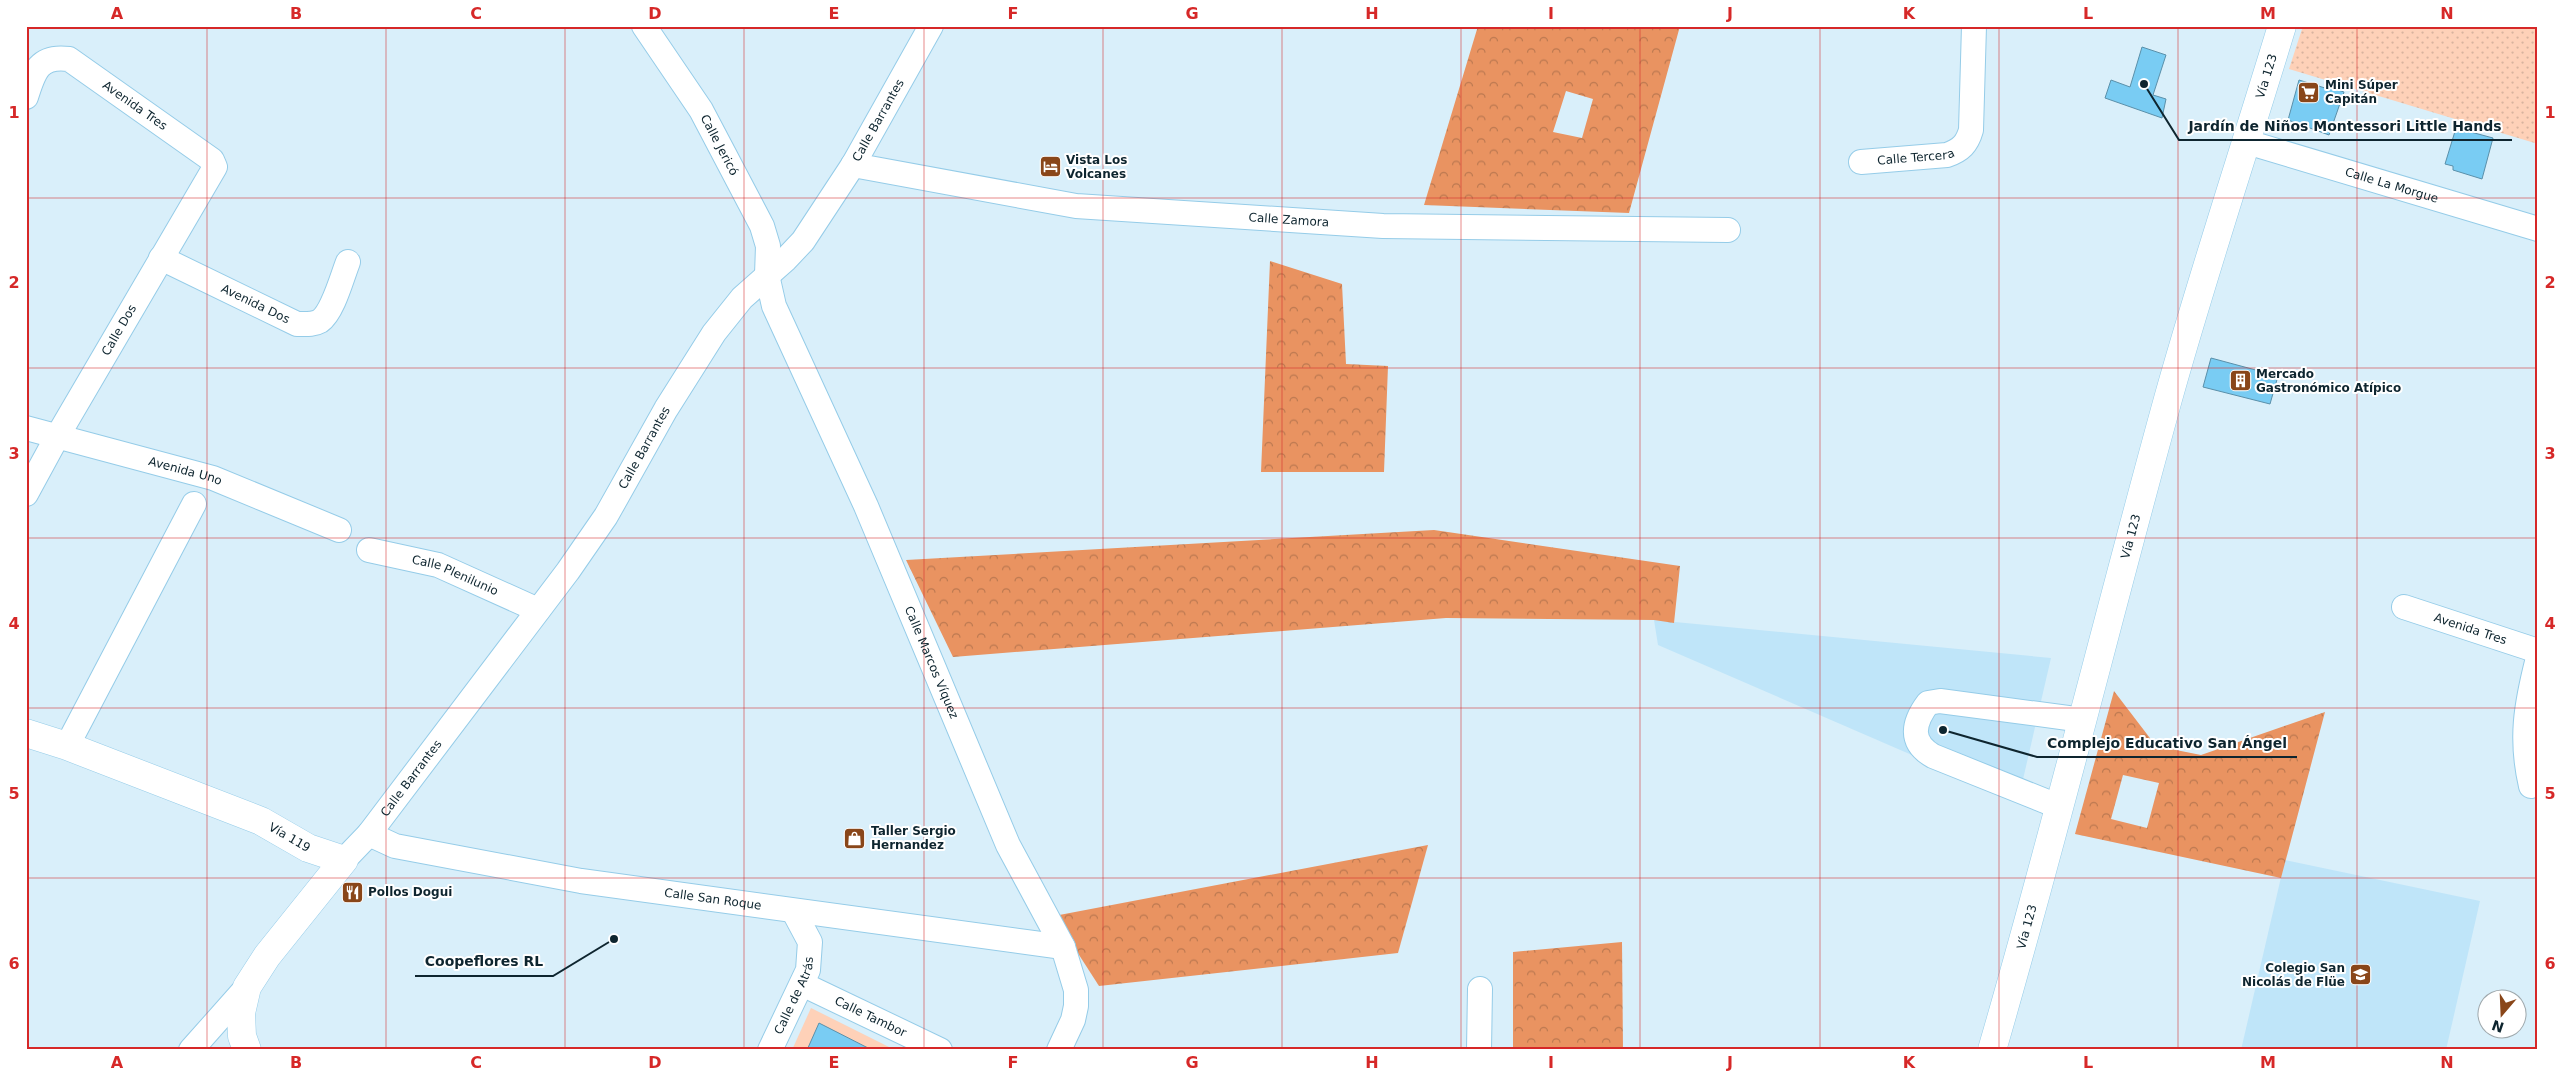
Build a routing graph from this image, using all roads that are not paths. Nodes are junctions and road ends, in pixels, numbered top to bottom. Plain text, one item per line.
1 (644, 26) edge
2 (931, 26) edge
3 (1974, 26) edge
4 (2282, 26) edge
5 (26, 97) edge
6 (2247, 142) junction
7 (1861, 162) dead end
8 (853, 165) junction
9 (215, 168) joint
10 (2538, 229) edge
11 (1728, 230) dead end
12 (161, 258) junction
13 (348, 262) dead end
14 (767, 275) junction
15 (26, 428) edge
16 (57, 438) junction
17 (26, 494) edge
18 (194, 504) dead end
19 (339, 530) dead end
20 (369, 550) dead end
21 (2404, 607) dead end
22 (538, 610) junction
23 (2538, 651) edge
24 (2538, 658) edge
25 (2083, 720) junction
26 (26, 733) edge
27 (67, 746) junction
28 (2531, 786) dead end
29 (2060, 807) junction
30 (369, 834) junction
31 (344, 860) junction
32 (794, 912) junction
33 (1063, 947) junction
34 (802, 984) junction
35 (247, 986) junction
36 (1480, 989) dead end
37 (191, 1050) edge
38 (247, 1050) edge
39 (770, 1050) edge
40 (940, 1050) edge
41 (1059, 1050) edge
42 (1479, 1050) edge
43 (1992, 1050) edge

1 - 14 street, Calle Jericó
2 - 8 street, Calle Barrantes
3 - 7 street, Calle Tercera
4 - 6 main road, Vía 123
5 - 9 street, Avenida Tres
6 - 10 street, Calle La Morgue
6 - 25 main road, Vía 123
8 - 11 street, Calle Zamora
8 - 14 street, Calle Barrantes
9 - 12 street, Calle Dos
12 - 13 street, Avenida Dos
12 - 16 street, Calle Dos
14 - 22 street, Calle Barrantes
14 - 33 street, Calle Marcos Víquez
15 - 16 street, Avenida Uno
16 - 17 street, Calle Dos
16 - 19 street, Avenida Uno
18 - 27 street
20 - 22 street, Calle Plenilunio
21 - 23 street, Avenida Tres
22 - 30 street, Calle Barrantes
24 - 28 street
25 - 29 main road, Vía 123
25 - 29 street
26 - 27 main road, Vía 119
27 - 31 main road, Vía 119
29 - 43 main road, Vía 123
30 - 31 street, Calle Barrantes
30 - 32 street, Calle San Roque
31 - 35 main road
32 - 33 street, Calle San Roque
32 - 34 street, Calle de Atrás
33 - 41 street, Calle Marcos Víquez
34 - 39 street, Calle de Atrás
34 - 40 street, Calle Tambor
35 - 37 street
35 - 38 main road
36 - 42 street

